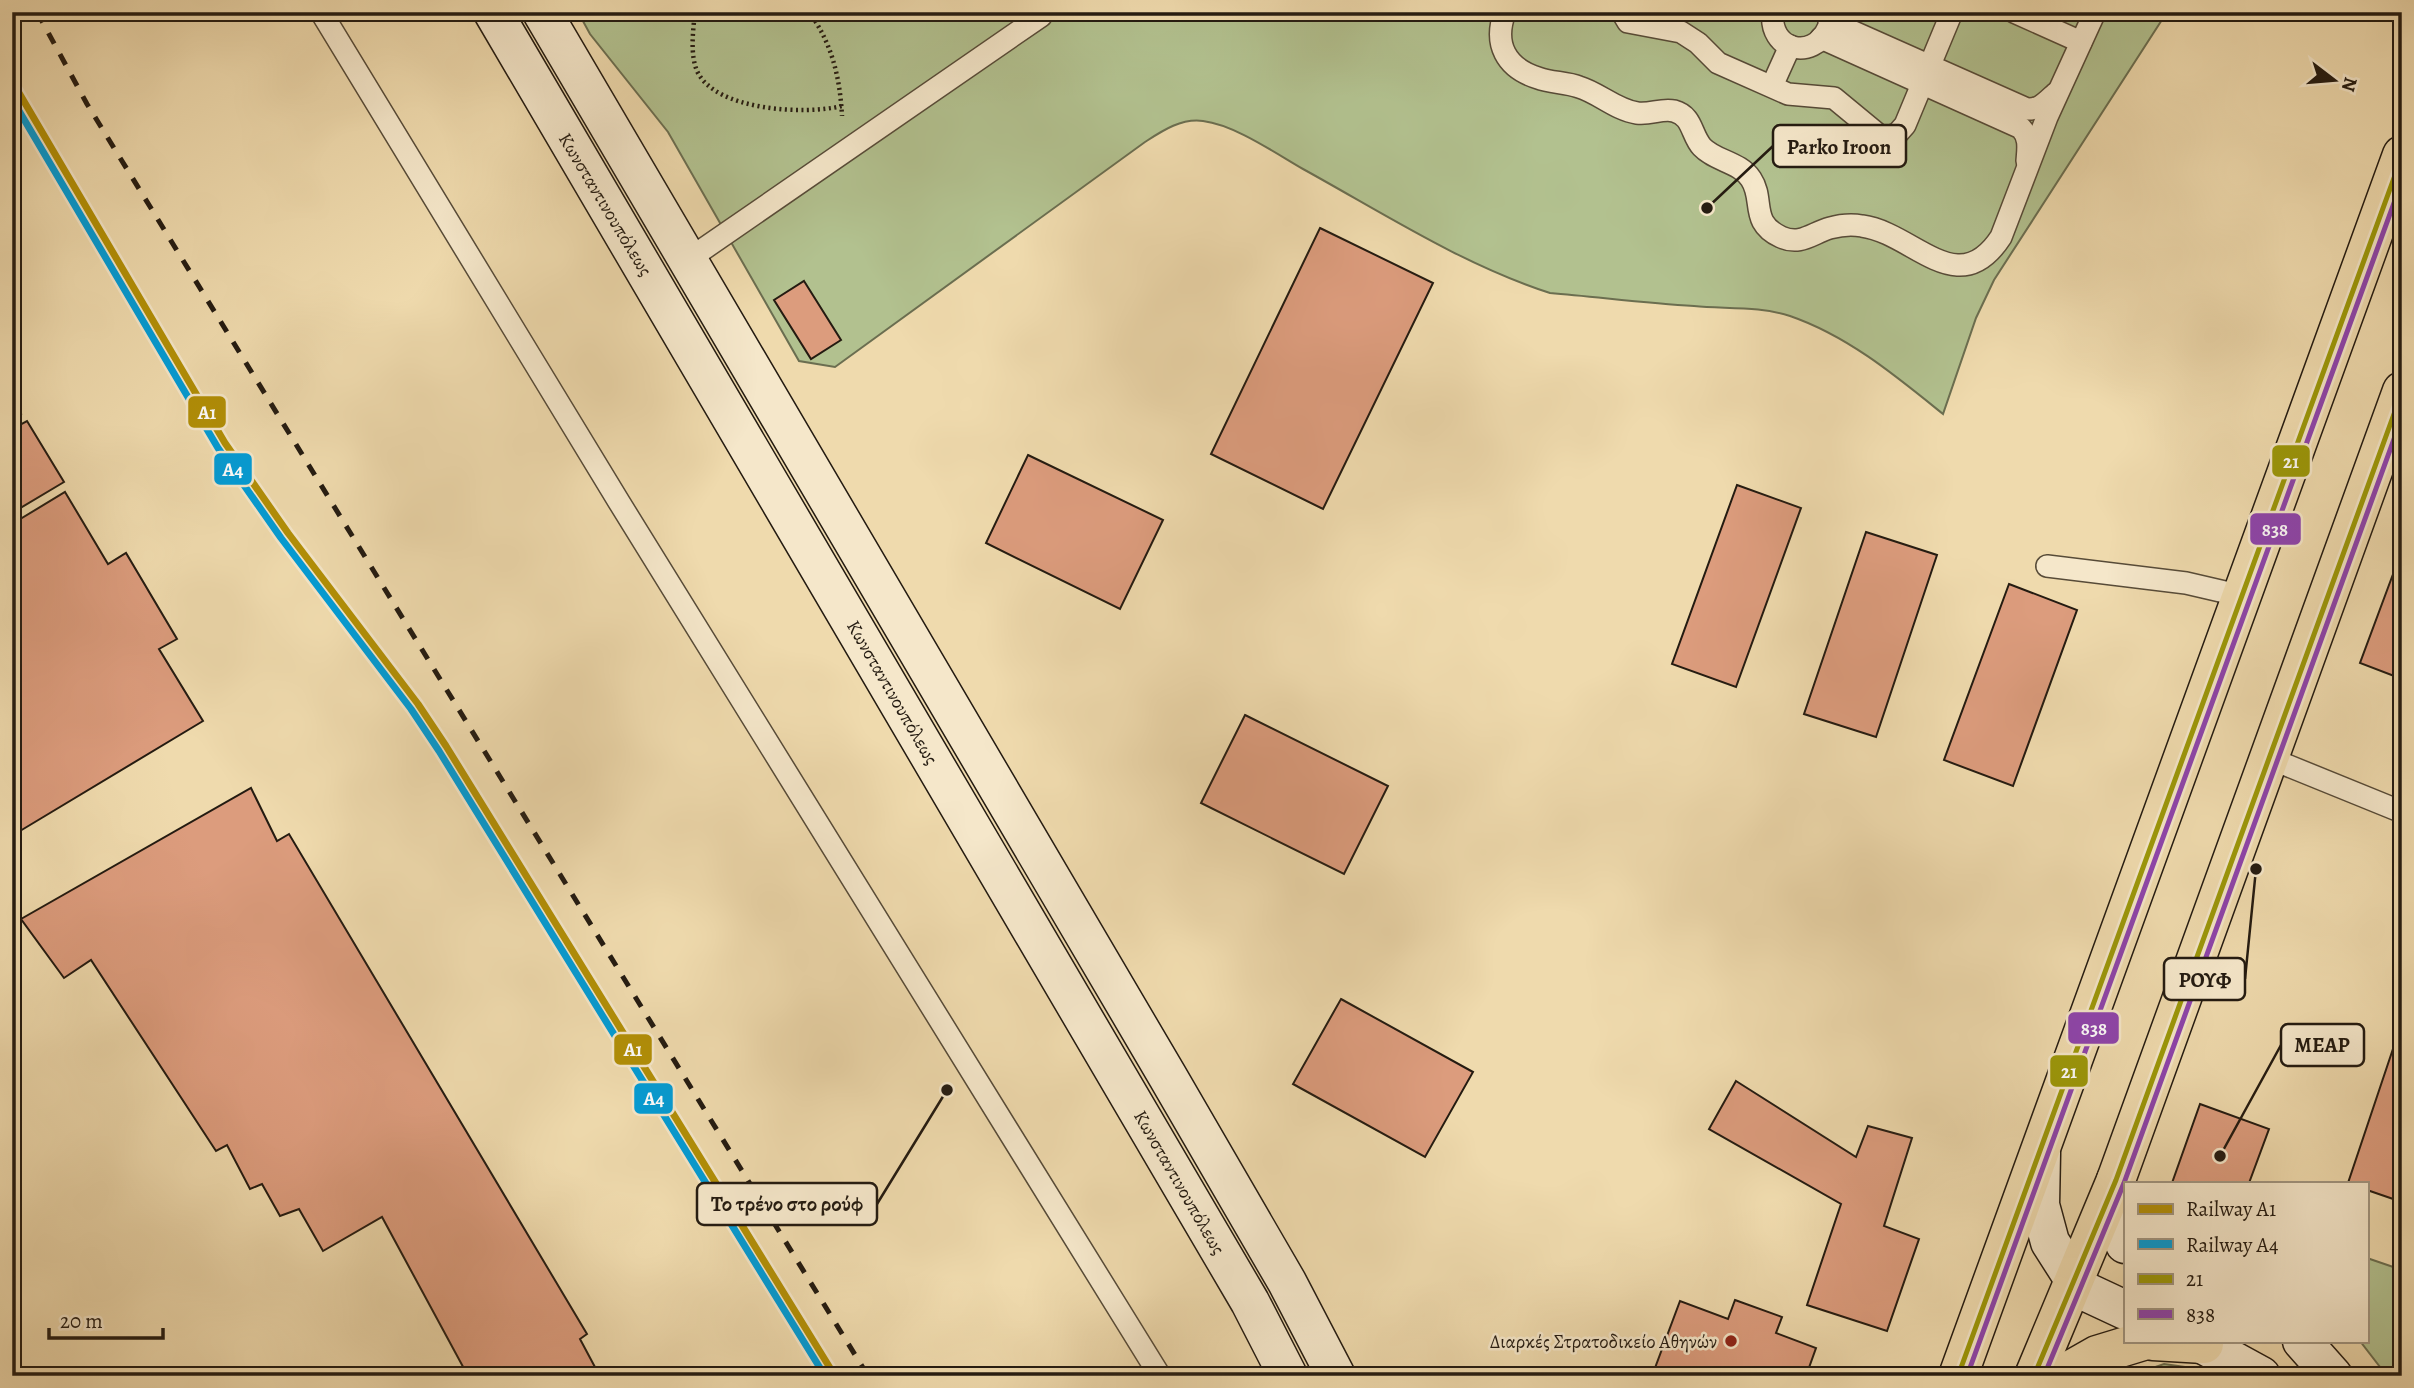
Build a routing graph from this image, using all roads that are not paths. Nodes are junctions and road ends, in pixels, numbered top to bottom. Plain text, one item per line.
1 (321, 12) edge
2 (493, 12) edge
3 (542, 12) edge
4 (1505, 12) edge
5 (1622, 12) edge
6 (1952, 12) edge
7 (2014, 12) edge
8 (2095, 12) edge
9 (1770, 14) edge
10 (1041, 16) dead end
11 (1826, 24) edge
12 (2081, 42) junction
13 (1790, 46) junction
14 (1926, 75) junction
15 (1772, 86) junction
16 (2060, 89) junction
17 (2402, 155) edge
18 (2026, 170) junction
19 (689, 260) junction
20 (2402, 391) edge
21 (2047, 566) dead end
22 (2242, 596) junction
23 (2269, 758) junction
24 (2402, 812) edge
25 (2041, 1151) junction
26 (2116, 1180) junction
27 (2124, 1242) edge
28 (2074, 1280) junction
29 (2124, 1310) edge
30 (2139, 1342) edge
31 (2200, 1342) edge
32 (2303, 1342) edge
33 (1160, 1376) edge
34 (1288, 1376) edge
35 (1336, 1376) edge
36 (1958, 1376) edge
37 (2034, 1376) edge
38 (2060, 1376) edge
39 (2260, 1376) edge
40 (2333, 1376) edge

1 - 33 lane
2 - 34 main road, Κωνσταντινουπόλεως
3 - 19 main road
4 - 18 lane
5 - 15 lane
6 - 14 lane
7 - 12 lane
8 - 12 lane
9 - 13 lane
10 - 19 lane
11 - 13 lane
11 - 14 lane
12 - 16 lane
13 - 15 lane
14 - 15 lane
14 - 16 lane
14 - 18 lane
16 - 18 lane
17 - 22 main road
19 - 35 main road
20 - 23 main road
21 - 22 lane
22 - 25 main road
23 - 24 lane
23 - 26 main road
25 - 28 main road
25 - 36 main road
26 - 27 main road
26 - 28 main road
28 - 29 main road
28 - 37 main road
30 - 38 main road
31 - 39 main road
32 - 40 main road

